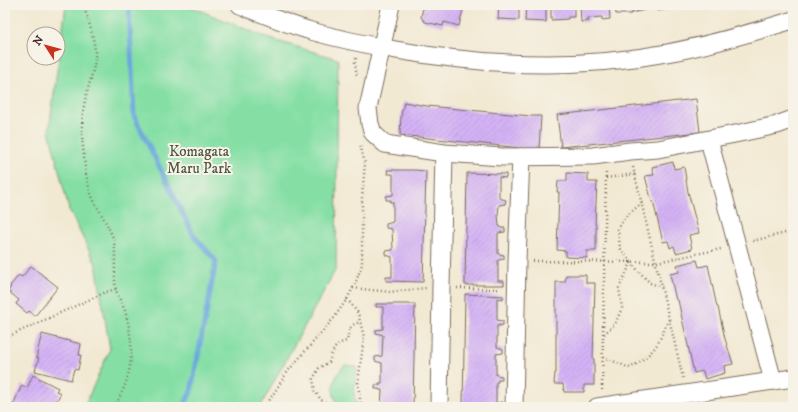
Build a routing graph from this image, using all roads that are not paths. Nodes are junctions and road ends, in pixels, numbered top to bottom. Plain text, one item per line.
1 (240, 5) edge
2 (391, 5) edge
3 (793, 20) edge
4 (382, 48) junction
5 (793, 119) edge
6 (709, 140) junction
7 (444, 153) junction
8 (521, 157) junction
9 (793, 378) edge
10 (773, 382) junction
11 (439, 407) edge
12 (514, 407) edge
13 (600, 407) edge

1 - 4 street
2 - 4 street
3 - 4 street
4 - 7 street
5 - 6 street
6 - 8 street
6 - 10 street
7 - 8 street
7 - 11 street
8 - 12 street
9 - 10 street
10 - 13 street

